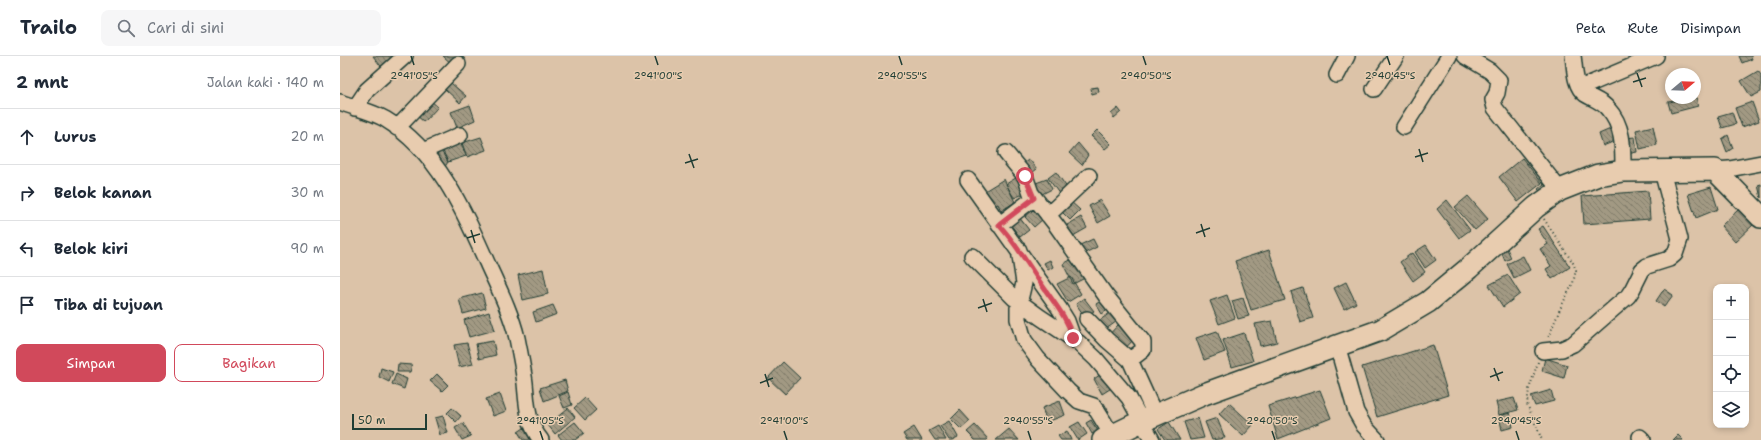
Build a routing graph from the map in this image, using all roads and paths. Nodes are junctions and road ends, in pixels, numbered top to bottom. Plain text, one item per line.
1 (405, 56) edge
2 (1347, 56) edge
3 (1396, 56) edge
4 (1449, 56) edge
5 (1465, 56) edge
6 (1573, 56) edge
7 (1656, 56) edge
8 (458, 64) dead end
9 (1337, 75) dead end
10 (1580, 88) junction
11 (1374, 89) dead end
12 (340, 102) edge
13 (355, 108) junction
14 (1404, 127) dead end
15 (397, 128) junction
16 (460, 135) dead end
17 (423, 151) junction
18 (1006, 153) dead end
19 (1761, 163) edge
20 (1715, 170) junction
21 (1623, 171) junction
22 (1662, 171) junction
23 (1089, 176) dead end
24 (968, 180) dead end
25 (1560, 190) junction
26 (1034, 198) junction
27 (1536, 207) junction
28 (1048, 215) junction
29 (1761, 217) edge
30 (999, 225) junction
31 (1019, 250) junction
32 (972, 256) dead end
33 (1020, 302) junction
34 (1087, 319) dead end
35 (1073, 338) junction
36 (1337, 345) junction
37 (1543, 351) junction
38 (1130, 360) junction
39 (1149, 418) junction
40 (1107, 437) edge
41 (541, 440) edge
42 (1152, 440) edge
43 (1377, 440) edge
44 (1542, 440) edge

1 - 13 street
2 - 9 street
3 - 11 street
4 - 14 street
5 - 25 street
6 - 10 street
7 - 10 street
8 - 15 street
10 - 21 street
12 - 13 street
13 - 15 street
15 - 17 street
16 - 17 street
17 - 41 street
18 - 26 street
19 - 20 street
20 - 22 highway
20 - 29 highway
21 - 22 highway
21 - 25 highway
22 - 37 street
23 - 28 street
24 - 30 street
25 - 27 highway
26 - 28 street
26 - 30 street
27 - 36 highway
27 - 37 path
28 - 38 street
30 - 31 street
31 - 33 street
31 - 35 street
32 - 33 street
33 - 35 street
33 - 40 street
34 - 38 street
35 - 39 street
36 - 39 highway
36 - 43 street
37 - 44 path
38 - 39 street
39 - 40 highway
39 - 42 street

